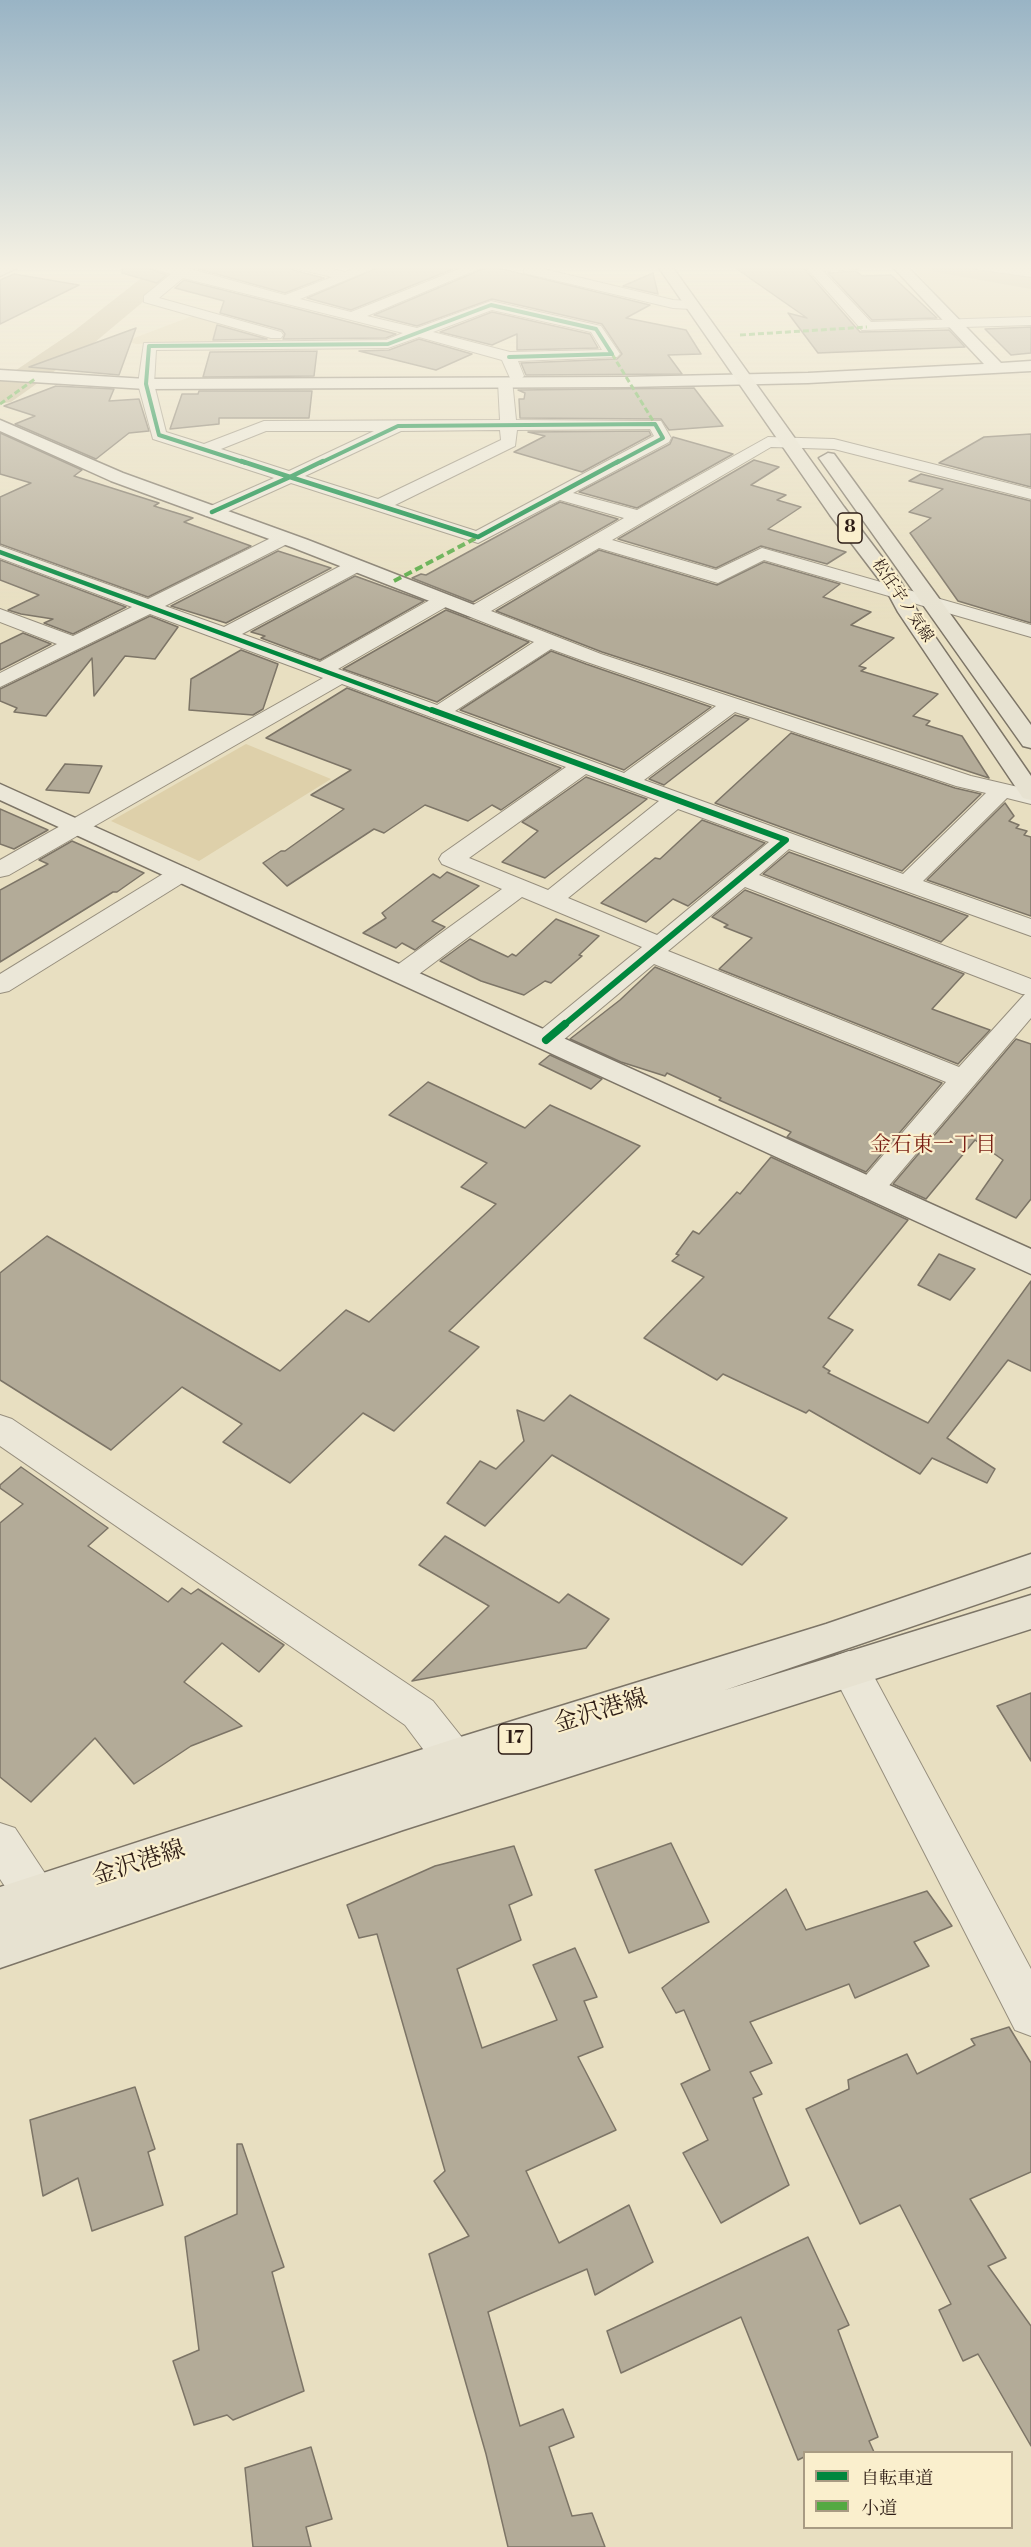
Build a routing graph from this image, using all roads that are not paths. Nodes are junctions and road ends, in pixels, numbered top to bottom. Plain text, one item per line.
1 (143, 384) edge
2 (146, 384) junction
3 (172, 384) edge
4 (512, 384) edge
5 (749, 384) edge
6 (774, 384) edge
7 (783, 397) dead end
8 (0, 424) edge
9 (510, 424) junction
10 (803, 424) dead end
11 (398, 426) junction
12 (789, 441) junction
13 (816, 442) junction
14 (204, 450) junction
15 (290, 477) junction
16 (557, 494) junction
17 (1031, 494) edge
18 (379, 506) junction
19 (212, 512) junction
20 (637, 516) junction
21 (285, 538) junction
22 (596, 541) junction
23 (0, 552) edge
24 (355, 566) junction
25 (897, 592) junction
26 (444, 600) junction
27 (934, 603) junction
28 (151, 607) junction
29 (475, 612) junction
30 (0, 615) edge
31 (1031, 631) edge
32 (227, 634) junction
33 (549, 641) junction
34 (75, 644) junction
35 (332, 673) junction
36 (0, 681) edge
37 (732, 704) junction
38 (440, 712) junction
39 (1031, 741) edge
40 (584, 765) junction
41 (628, 781) junction
42 (1002, 790) junction
43 (0, 791) edge
44 (1031, 795) edge
45 (676, 799) junction
46 (79, 825) junction
47 (786, 840) junction
48 (0, 870) edge
49 (180, 874) junction
50 (742, 876) junction
51 (907, 883) junction
52 (520, 887) junction
53 (551, 900) junction
54 (1031, 928) edge
55 (655, 949) junction
56 (402, 974) junction
57 (0, 985) edge
58 (1031, 988) edge
59 (1031, 1001) edge
60 (546, 1040) junction
61 (964, 1079) junction
62 (870, 1188) junction
63 (1030, 1260) edge
64 (0, 1428) edge
65 (1031, 1570) edge
66 (1031, 1612) edge
67 (849, 1668) junction
68 (457, 1775) junction
69 (0, 1842) edge
70 (26, 1913) edge
71 (0, 1946) edge
72 (1031, 2014) edge

1 - 2 street
2 - 3 street
2 - 14 street
4 - 9 street
5 - 12 main road, 松任宇ノ気線 / 8
6 - 7 main road
8 - 19 street
9 - 11 street
9 - 16 street
9 - 18 street
10 - 13 main road, 松任宇ノ気線 / 8
11 - 14 street
11 - 15 street
12 - 13 street
12 - 20 street
12 - 25 main road, 松任宇ノ気線 / 8
13 - 17 street
13 - 27 main road, 松任宇ノ気線 / 8
14 - 15 street
15 - 18 street
15 - 19 street
16 - 18 street
16 - 20 street
19 - 21 street
20 - 22 street
21 - 24 street
21 - 28 street
22 - 25 street
22 - 29 street
23 - 28 street
24 - 26 street
24 - 32 street
25 - 27 street
25 - 44 main road, 松任宇ノ気線 / 8
26 - 29 street
26 - 35 street
27 - 31 street
27 - 39 main road, 松任宇ノ気線 / 8
28 - 32 street
28 - 34 street
29 - 33 street
30 - 34 street
32 - 35 street
33 - 37 street
33 - 38 street
34 - 36 street
35 - 38 street
35 - 46 street
37 - 41 street
37 - 42 street
38 - 40 street
40 - 41 street
40 - 52 street
41 - 45 street
42 - 44 street
42 - 51 street
43 - 46 street
45 - 47 street
45 - 53 street
46 - 48 street
46 - 49 street
47 - 50 street
47 - 51 street
49 - 56 street
49 - 57 street
50 - 55 street
50 - 58 street
51 - 54 street
52 - 53 street
52 - 56 street
53 - 55 street
55 - 60 street
55 - 61 street
56 - 60 street
59 - 61 street
60 - 62 street
61 - 62 street
62 - 63 street
64 - 68 street
65 - 68 main road, 金沢港線 / 17
66 - 67 main road, 金沢港線 / 17
67 - 68 main road, 金沢港線 / 17
67 - 72 street
68 - 70 main road, 金沢港線 / 17
69 - 70 street
70 - 71 main road, 金沢港線 / 17

